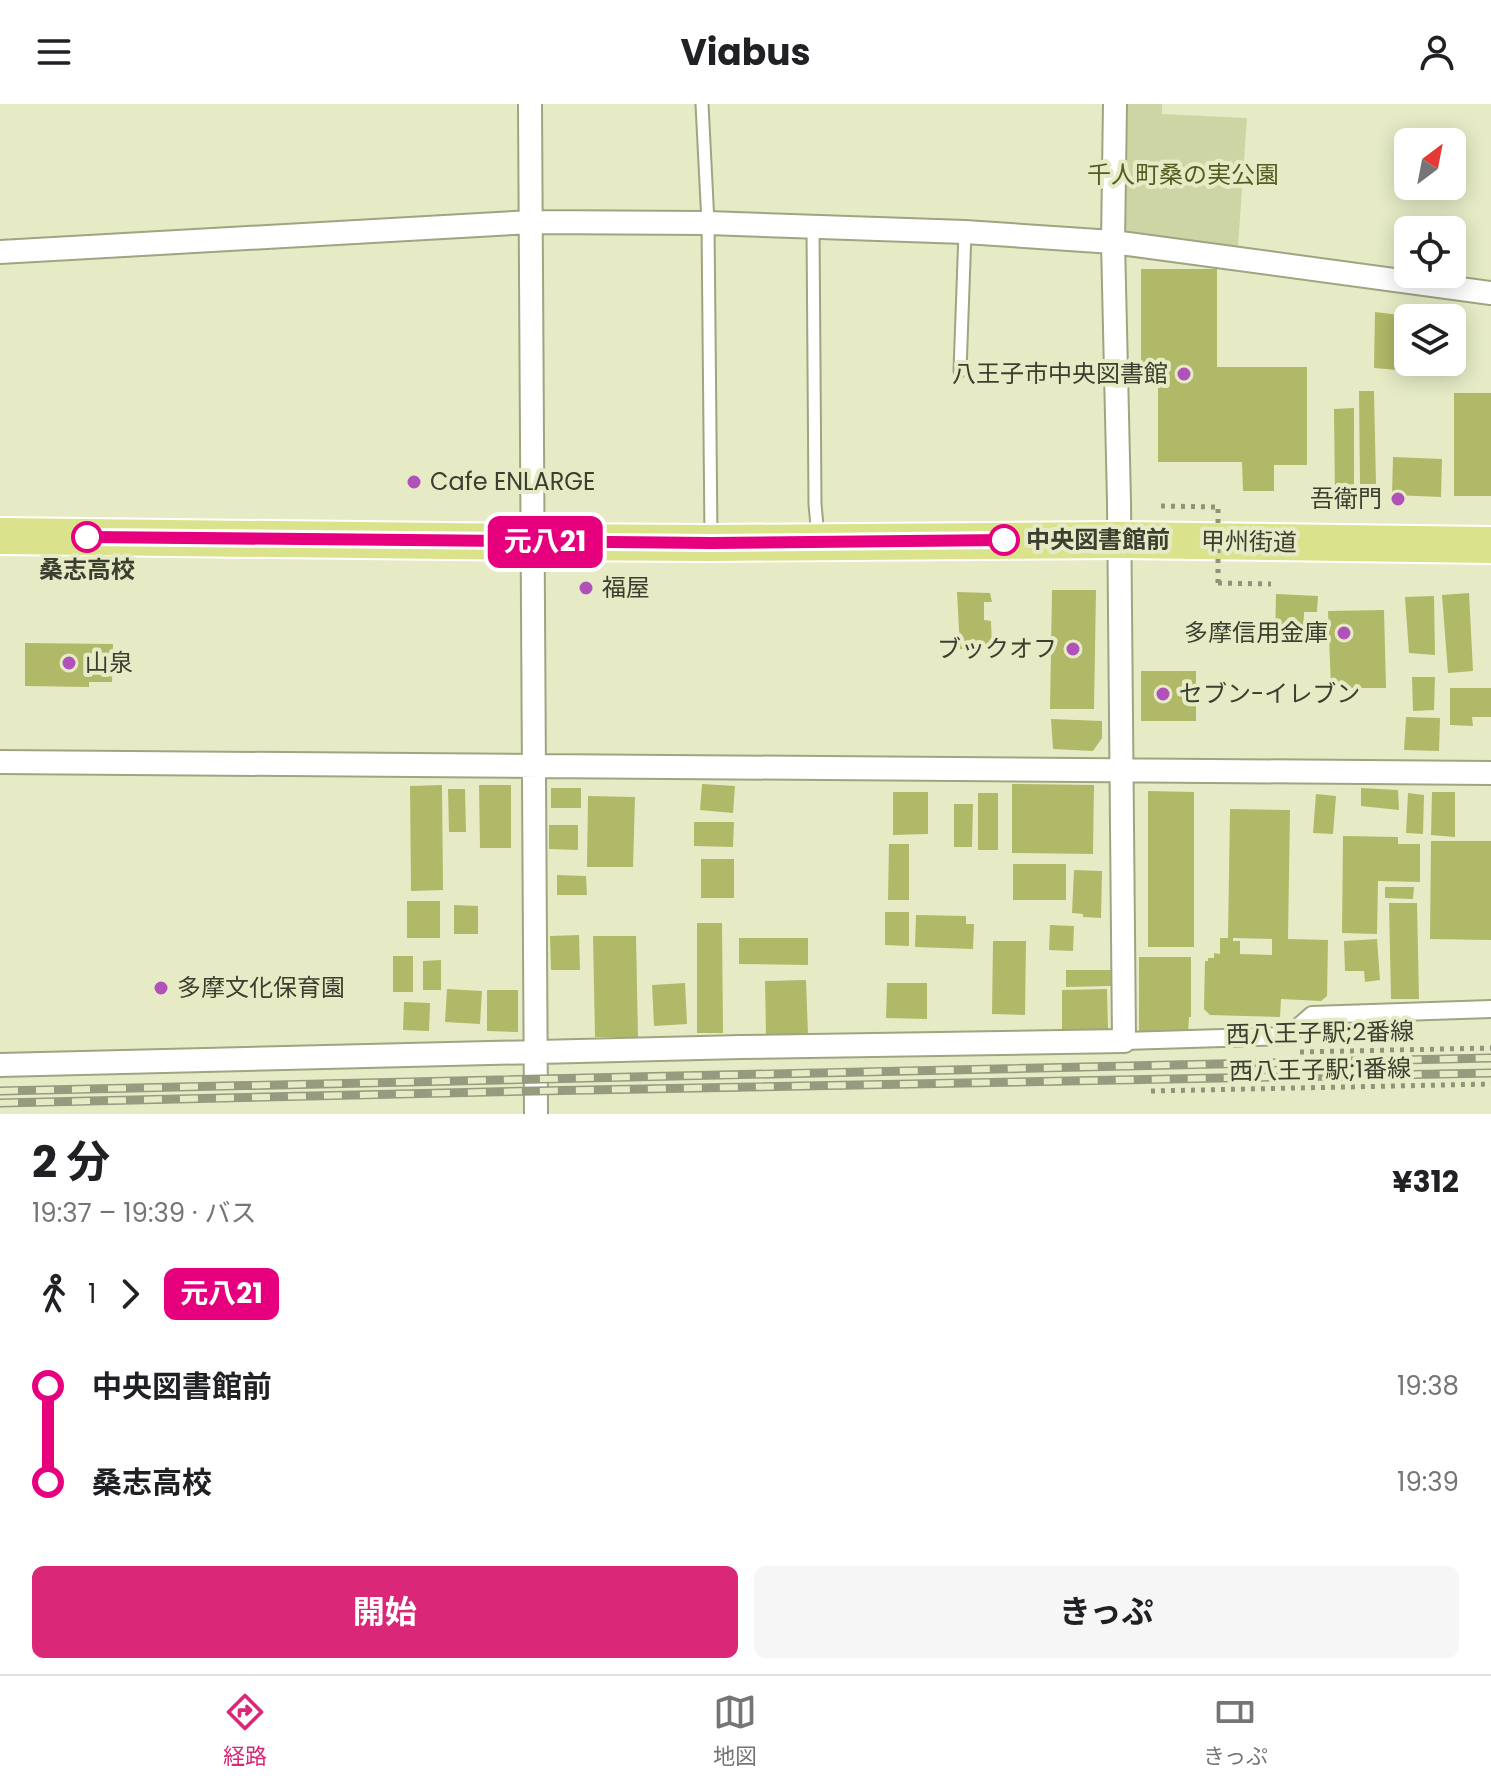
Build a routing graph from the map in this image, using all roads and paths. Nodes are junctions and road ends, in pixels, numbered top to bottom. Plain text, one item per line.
1 (530, 104) edge
2 (702, 104) edge
3 (1115, 104) edge
4 (532, 222) junction
5 (708, 223) junction
6 (813, 227) junction
7 (965, 232) junction
8 (1113, 242) junction
9 (0, 252) edge
10 (1491, 293) edge
11 (960, 371) dead end
12 (1161, 506) dead end
13 (0, 536) edge
14 (1120, 540) junction
15 (818, 541) junction
16 (533, 542) junction
17 (711, 543) junction
18 (1491, 545) edge
19 (1271, 584) dead end
20 (0, 762) edge
21 (535, 767) junction
22 (1122, 771) junction
23 (1491, 773) edge
24 (1491, 1009) edge
25 (1124, 1041) junction
26 (1491, 1048) edge
27 (534, 1052) junction
28 (1289, 1052) dead end
29 (0, 1065) edge
30 (1491, 1084) edge
31 (1151, 1091) dead end
32 (536, 1114) edge

1 - 4 street
2 - 5 lane
3 - 8 street
4 - 5 street
4 - 9 street
4 - 16 street
5 - 6 street
5 - 17 lane
6 - 7 street
6 - 15 lane
7 - 8 street
7 - 11 lane
8 - 10 street
8 - 14 street
12 - 19 path, bridge
13 - 16 highway, 甲州街道
14 - 15 highway, 甲州街道
14 - 18 highway, 甲州街道
14 - 22 street
15 - 17 highway, 甲州街道
16 - 17 highway, 甲州街道
16 - 21 street
20 - 21 street
21 - 22 street
21 - 27 street
22 - 23 street
22 - 25 street
24 - 25 street
25 - 27 street
26 - 28 path, 西八王子駅;2番線
27 - 29 street
27 - 32 street
30 - 31 path, 西八王子駅;1番線

